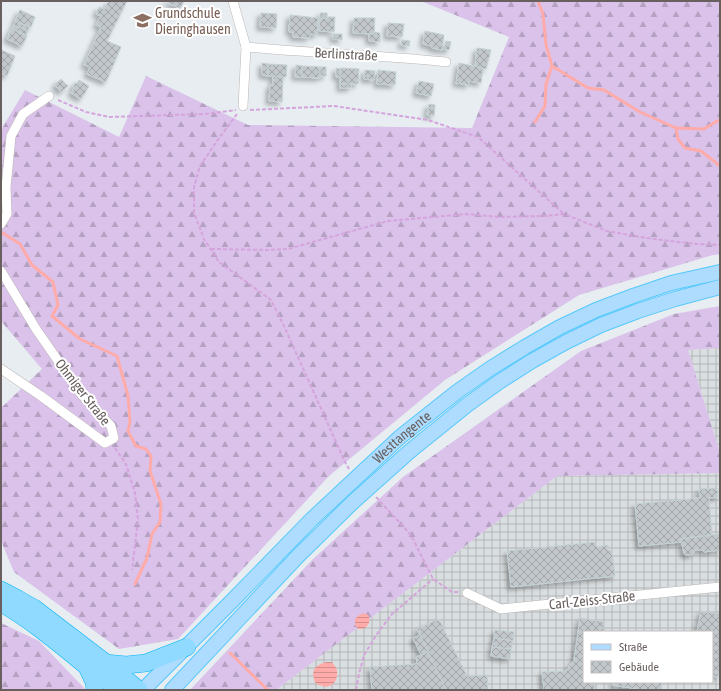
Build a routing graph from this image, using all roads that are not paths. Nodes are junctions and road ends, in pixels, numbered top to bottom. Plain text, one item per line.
1 (233, 1) edge
2 (246, 47) junction
3 (446, 62) dead end
4 (49, 96) road end
5 (241, 108) road end
6 (1, 224) edge
7 (1, 270) edge
8 (720, 272) edge
9 (720, 287) edge
10 (1, 369) edge
11 (720, 587) edge
12 (1, 590) edge
13 (468, 593) road end
14 (1, 603) edge
15 (187, 647) junction
16 (106, 663) junction
17 (86, 665) junction
18 (95, 690) edge
19 (120, 690) edge
20 (139, 690) edge
21 (143, 690) edge
22 (172, 690) edge

1 - 2 street
2 - 3 street, Berlinstraße
2 - 5 street
4 - 6 street
7 - 10 street, Ohmiger Straße
8 - 15 main road, Westtangente
9 - 22 main road, Westtangente
11 - 13 street, Carl-Zeiss-Straße
12 - 16 highway
14 - 17 highway
15 - 16 highway
15 - 21 main road, Westtangente
16 - 20 highway
17 - 18 highway
17 - 19 highway

